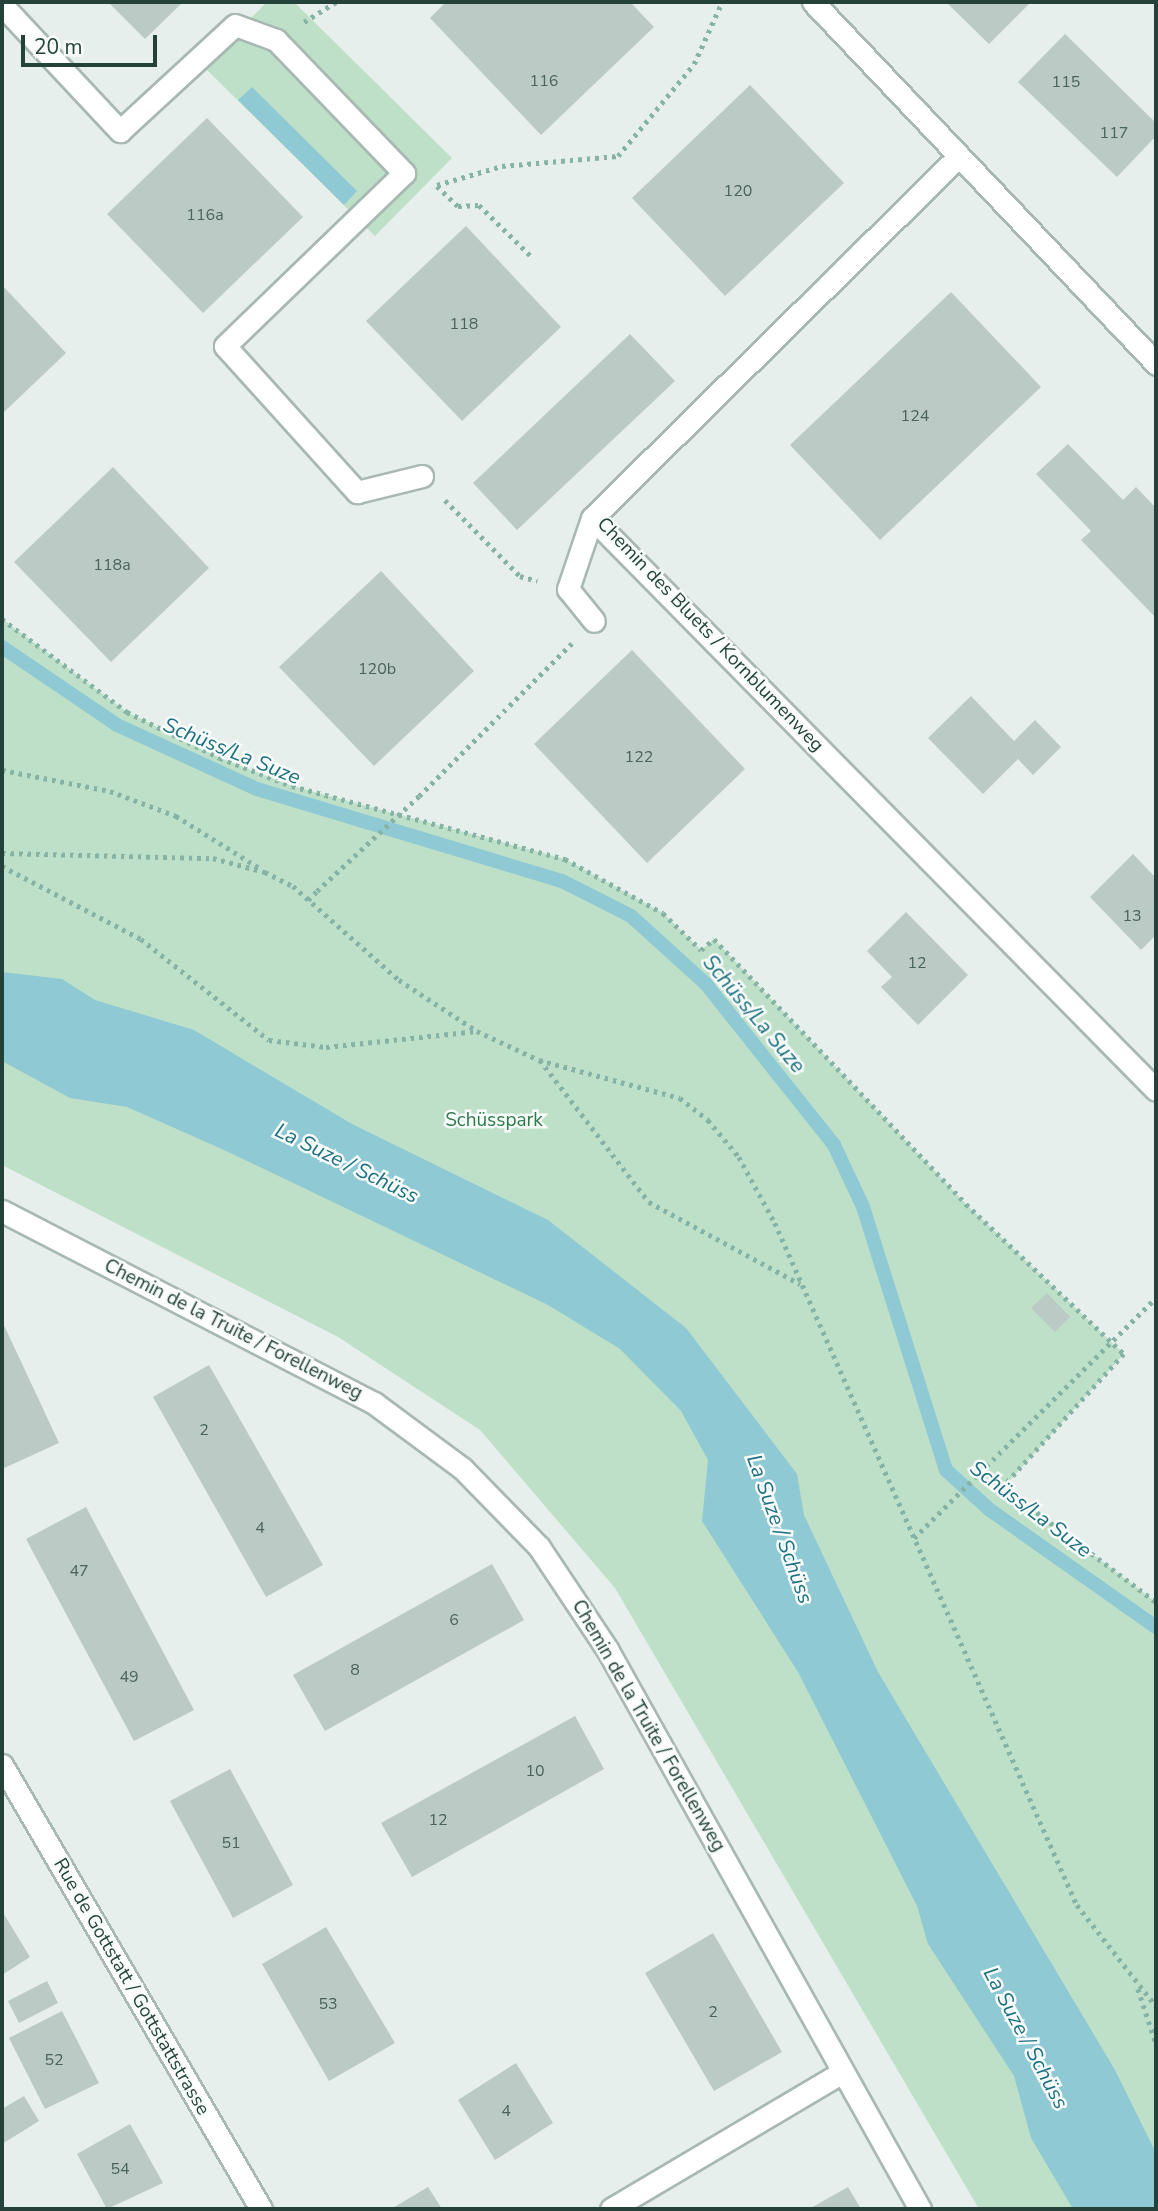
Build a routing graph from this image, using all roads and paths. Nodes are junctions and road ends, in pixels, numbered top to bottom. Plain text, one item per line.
1 (722, 2) edge
2 (813, 2) edge
3 (2, 5) edge
4 (959, 156) junction
5 (404, 173) junction
6 (437, 186) junction
7 (532, 257) dead end
8 (1156, 364) edge
9 (422, 476) joint
10 (593, 517) junction
11 (568, 589) junction
12 (2, 619) edge
13 (594, 621) joint
14 (2, 770) edge
15 (2, 853) edge
16 (2, 866) edge
17 (265, 872) junction
18 (308, 900) junction
19 (477, 1031) junction
20 (539, 1060) junction
21 (1156, 1090) edge
22 (2, 1211) edge
23 (800, 1284) junction
24 (1156, 1298) edge
25 (914, 1538) junction
26 (1156, 1602) edge
27 (2, 1765) edge
28 (1138, 1988) junction
29 (1156, 2006) edge
30 (1156, 2043) edge
31 (843, 2072) junction
32 (261, 2209) edge
33 (611, 2209) edge
34 (920, 2209) edge

1 - 6 path
2 - 4 street
3 - 5 street
4 - 8 street
4 - 10 street, Chemin des Bluets / Kornblumenweg
5 - 6 path
5 - 9 street
6 - 7 path
9 - 11 path
10 - 11 street
10 - 21 street, Chemin des Bluets / Kornblumenweg
11 - 13 street
12 - 26 path
13 - 18 path, bridge
14 - 17 path
15 - 17 path
16 - 19 path
17 - 18 path
18 - 19 path
19 - 20 path
20 - 23 path
20 - 23 path
22 - 31 street, Chemin de la Truite / Forellenweg
23 - 25 path
24 - 25 path
25 - 28 path
27 - 32 street, Rue de Gottstatt / Gottstattstrasse
28 - 29 path
28 - 30 path
31 - 33 street
31 - 34 street, Chemin de la Truite / Forellenweg

